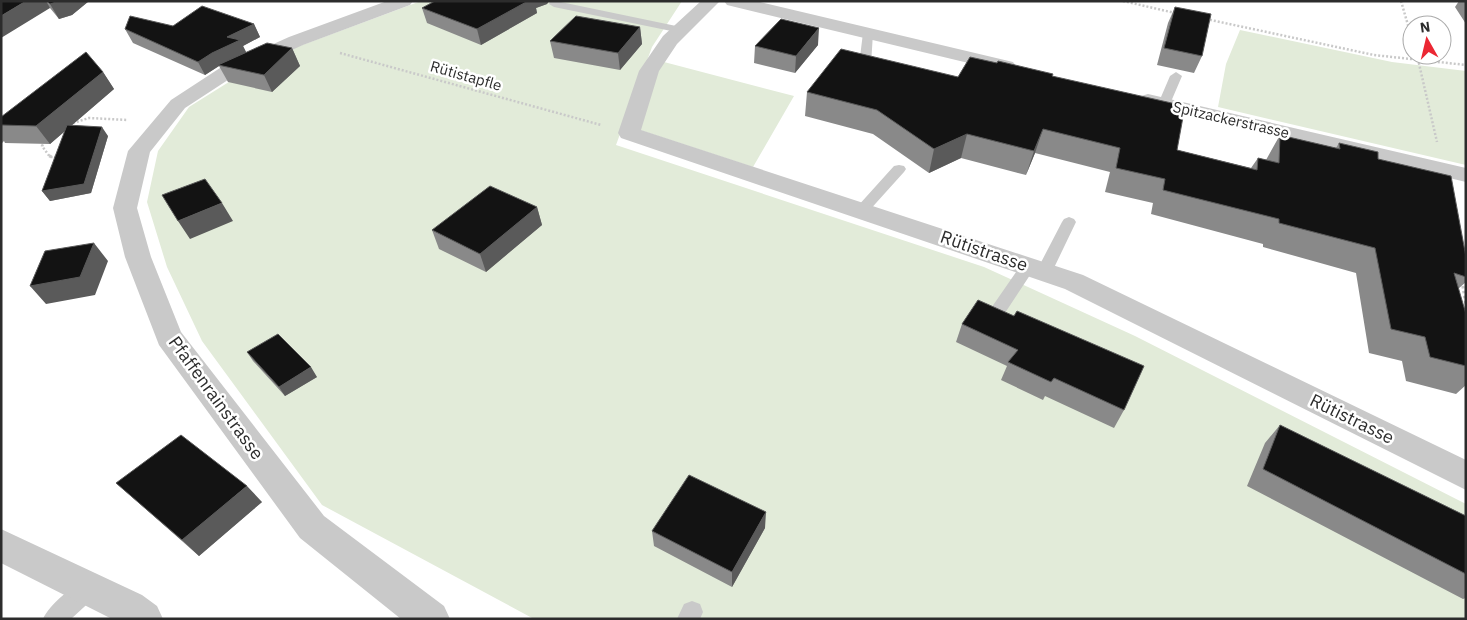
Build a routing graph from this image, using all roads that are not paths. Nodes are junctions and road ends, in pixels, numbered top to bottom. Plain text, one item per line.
1 (404, 1) edge
2 (711, 1) edge
3 (733, 1) edge
4 (554, 4) dead end
5 (681, 30) junction
6 (868, 33) junction
7 (865, 65) edge
8 (1021, 70) edge
9 (1176, 76) dead end
10 (1126, 95) edge
11 (1164, 104) junction
12 (898, 169) dead end
13 (1466, 174) edge
14 (862, 210) junction
15 (1069, 222) dead end
16 (1036, 269) junction
17 (992, 318) edge
18 (1466, 476) edge
19 (1, 545) edge
20 (114, 608) edge
21 (54, 619) edge
22 (431, 619) edge

1 - 22 street, Pfaffenrainstrasse
2 - 5 street
3 - 6 street
4 - 5 lane
5 - 14 street, Rütistrasse
6 - 7 lane
6 - 8 street
9 - 11 lane
10 - 11 street, Spitzackerstrasse
11 - 13 street, Spitzackerstrasse
12 - 14 lane
14 - 16 street, Rütistrasse
15 - 16 lane
16 - 17 lane
16 - 18 street, Rütistrasse
19 - 20 street
20 - 21 lane

